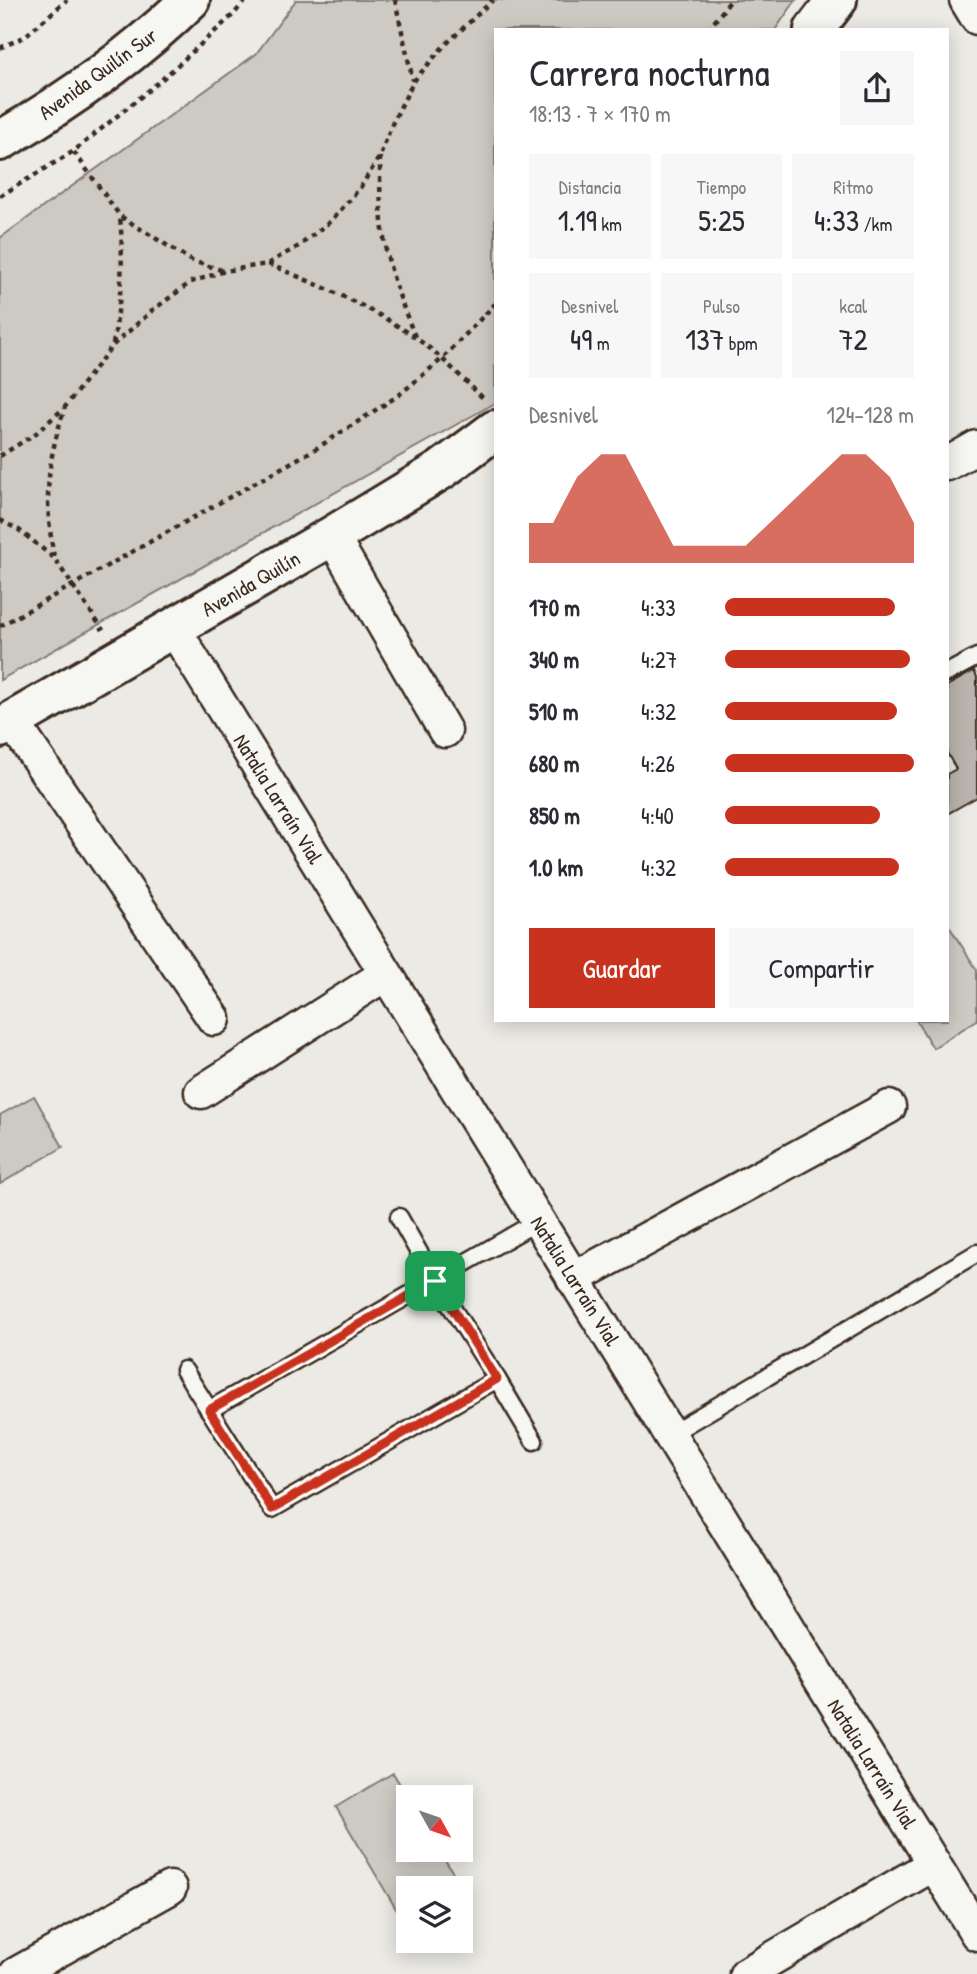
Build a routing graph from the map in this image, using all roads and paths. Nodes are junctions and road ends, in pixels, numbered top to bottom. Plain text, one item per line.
1 (67, 0) edge
2 (190, 0) edge
3 (246, 0) edge
4 (394, 0) edge
5 (493, 0) edge
6 (730, 0) edge
7 (837, 0) edge
8 (966, 0) edge
9 (977, 18) edge
10 (709, 28) edge
11 (816, 28) edge
12 (0, 48) edge
13 (413, 82) junction
14 (0, 141) edge
15 (74, 151) junction
16 (380, 156) junction
17 (0, 196) edge
18 (120, 216) junction
19 (267, 264) junction
20 (225, 271) junction
21 (494, 305) edge
22 (416, 339) junction
23 (112, 346) junction
24 (442, 359) junction
25 (65, 407) junction
26 (491, 416) edge
27 (977, 447) edge
28 (0, 456) edge
29 (949, 463) edge
30 (0, 520) edge
31 (332, 536) junction
32 (54, 558) junction
33 (73, 584) junction
34 (0, 626) edge
35 (174, 629) junction
36 (977, 657) edge
37 (121, 659) junction
38 (949, 672) edge
39 (6, 724) edge
40 (445, 731) dead end
41 (386, 974) junction
42 (214, 1018) dead end
43 (201, 1091) dead end
44 (890, 1107) dead end
45 (399, 1217) dead end
46 (538, 1221) junction
47 (977, 1253) edge
48 (573, 1279) junction
49 (435, 1281) junction
50 (184, 1370) dead end
51 (497, 1379) junction
52 (209, 1410) junction
53 (670, 1434) junction
54 (534, 1441) dead end
55 (933, 1864) junction
56 (170, 1888) dead end
57 (977, 1934) edge
58 (16, 1974) edge
59 (746, 1974) edge

1 - 12 path
2 - 14 street, Avenida Quilín Sur
3 - 15 path
4 - 13 path
5 - 13 path
6 - 10 path
7 - 11 street
8 - 9 street
13 - 16 path
15 - 17 path
15 - 18 path
16 - 19 path
16 - 22 path
18 - 20 path
18 - 23 path
19 - 20 path
19 - 22 path
20 - 23 path
21 - 24 path
22 - 24 path
23 - 25 path
24 - 26 path
24 - 33 path
25 - 28 path
25 - 32 path
26 - 31 street, Avenida Quilín
27 - 29 street
30 - 32 path
31 - 35 street, Avenida Quilín
31 - 40 street
32 - 33 path
33 - 34 path
33 - 37 path
35 - 37 street, Avenida Quilín
35 - 41 street, Natalia Larraín Vial
36 - 38 lane
37 - 39 street, Avenida Quilín
39 - 42 street
41 - 43 street
41 - 46 street, Natalia Larraín Vial
44 - 48 street
45 - 49 lane
46 - 48 street, Natalia Larraín Vial
46 - 49 lane
47 - 53 lane
48 - 53 street, Natalia Larraín Vial
49 - 51 lane
49 - 52 lane
50 - 52 lane
51 - 52 lane
51 - 54 lane
53 - 55 street, Natalia Larraín Vial
55 - 57 street, Natalia Larraín Vial
55 - 59 street
56 - 58 street

